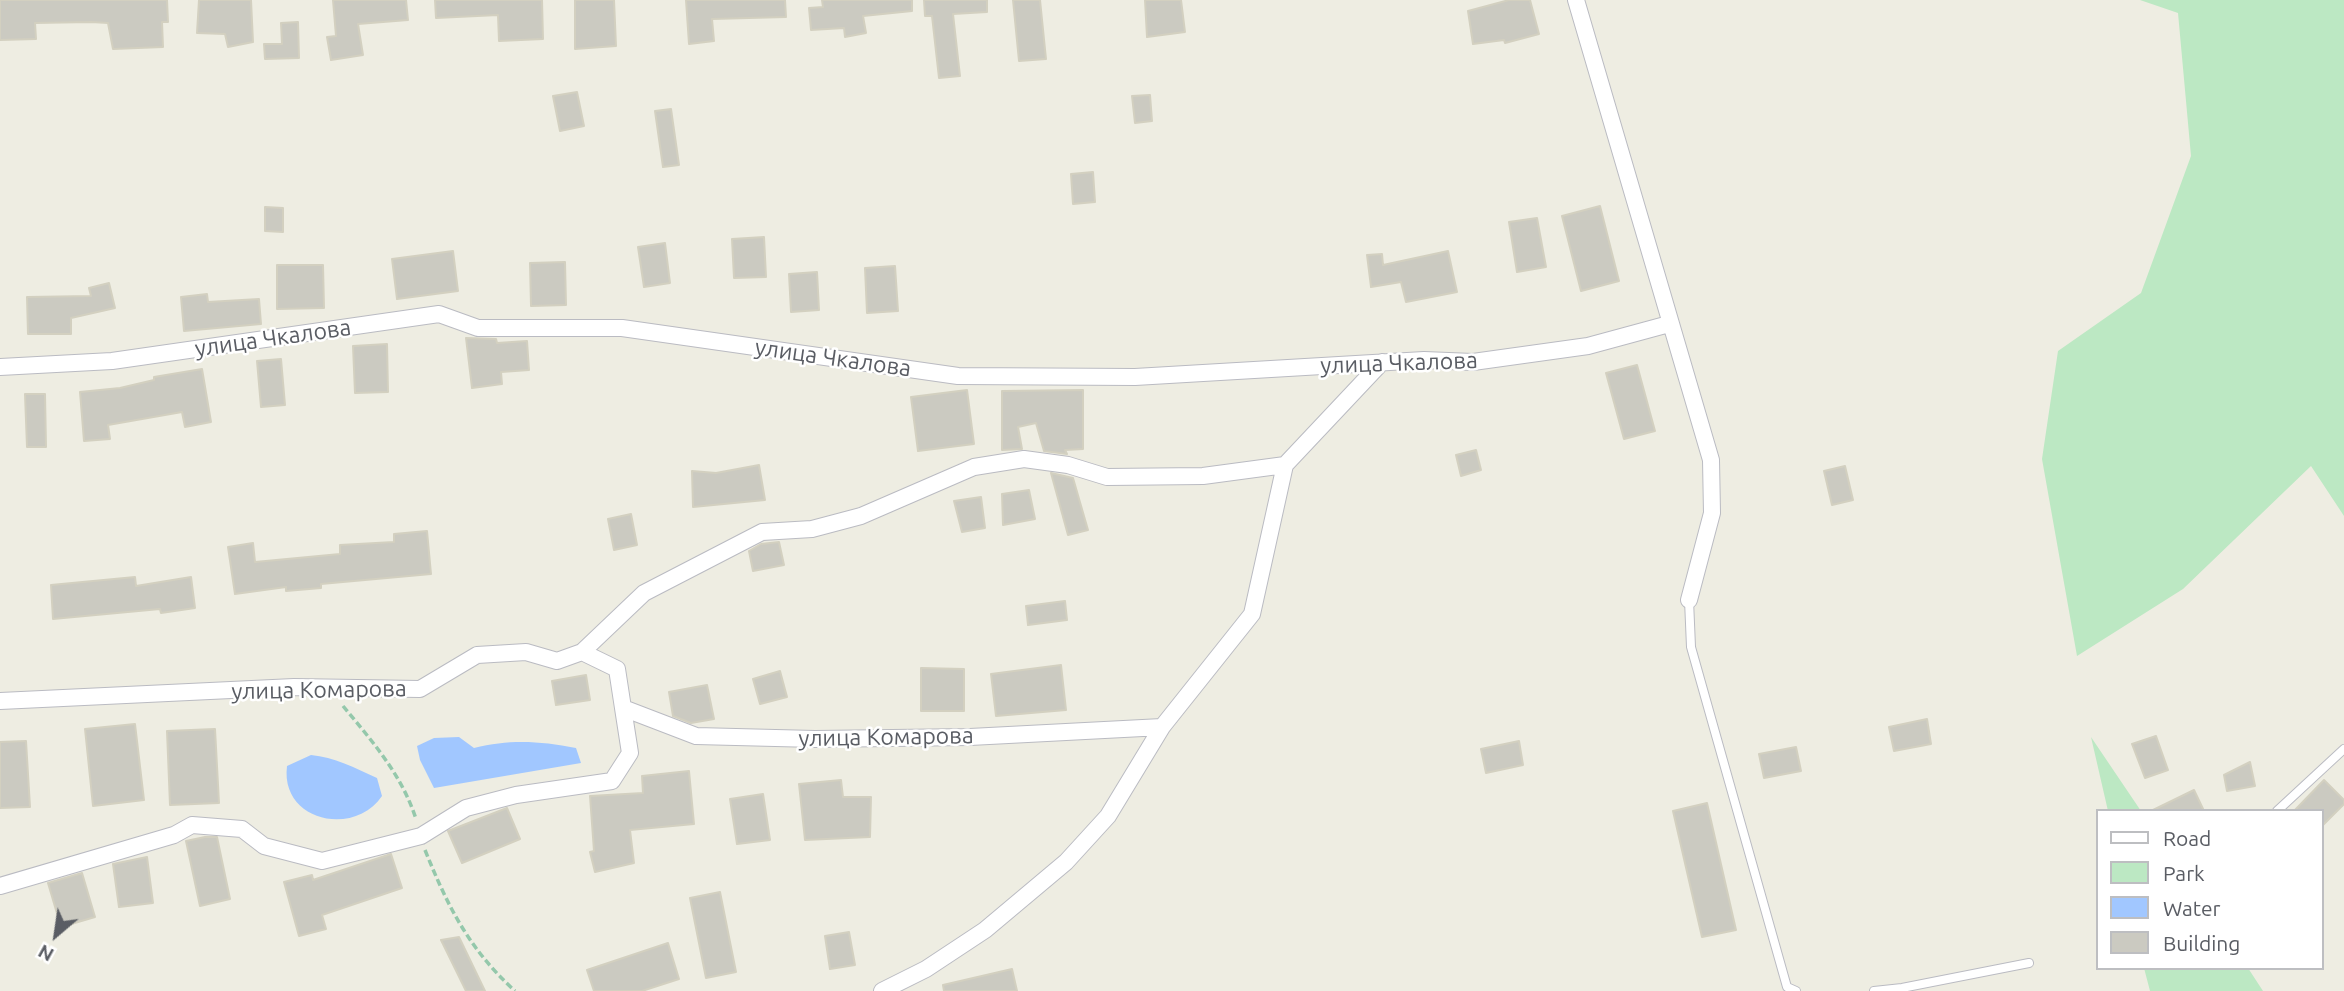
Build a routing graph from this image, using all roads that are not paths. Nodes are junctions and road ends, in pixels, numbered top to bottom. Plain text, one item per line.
1 (1576, 0) edge
2 (1669, 324) junction
3 (1382, 362) junction
4 (0, 367) edge
5 (1285, 465) junction
6 (1689, 600) joint
7 (582, 652) junction
8 (0, 701) edge
9 (623, 708) junction
10 (1162, 727) junction
11 (2344, 749) edge
12 (2279, 809) edge
13 (0, 886) edge
14 (2029, 964) dead end
15 (882, 991) edge
16 (1796, 991) edge
17 (1874, 991) edge

1 - 2 street
2 - 3 street, улица Чкалова
2 - 6 street
3 - 4 street, улица Чкалова
3 - 5 street
5 - 7 street
5 - 10 street
6 - 16 lane
7 - 8 street, улица Комарова
7 - 9 street
9 - 10 street, улица Комарова
9 - 13 street
10 - 15 street
11 - 12 lane
14 - 17 lane

